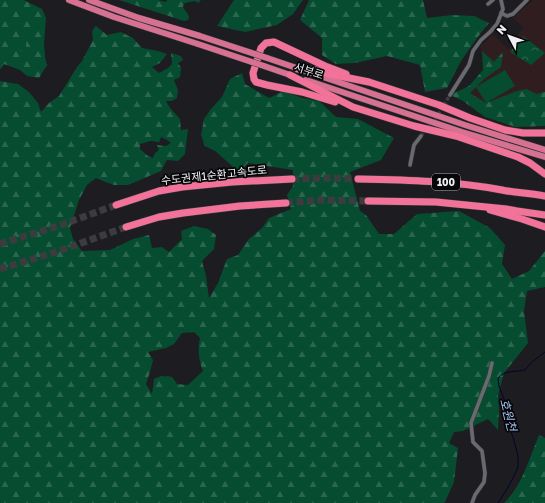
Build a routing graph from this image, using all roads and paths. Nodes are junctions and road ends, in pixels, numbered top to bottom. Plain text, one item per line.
1 (69, 0) edge
2 (89, 0) edge
3 (494, 0) edge
4 (501, 0) edge
5 (527, 0) edge
6 (488, 4) dead end
7 (501, 13) junction
8 (298, 69) junction
9 (290, 75) junction
10 (369, 82) junction
11 (450, 96) tunnel mouth
12 (353, 107) junction
13 (545, 133) edge
14 (421, 136) tunnel mouth
15 (545, 150) edge
16 (545, 157) edge
17 (410, 165) dead end
18 (545, 174) edge
19 (292, 178) tunnel mouth
20 (358, 179) tunnel mouth
21 (545, 196) edge
22 (368, 201) tunnel mouth
23 (286, 203) tunnel mouth
24 (116, 205) tunnel mouth
25 (472, 206) junction
26 (545, 215) edge
27 (126, 226) tunnel mouth
28 (545, 227) edge
29 (492, 363) dead end
30 (472, 503) edge

1 - 9 highway, 서부로, bridge
2 - 8 highway, 서부로, bridge
3 - 6 street
4 - 7 street
5 - 7 street
7 - 11 street
8 - 10 highway
8 - 15 highway, 서부로
9 - 12 highway
9 - 16 highway, 서부로
10 - 12 highway
10 - 13 highway
12 - 18 highway
14 - 17 street
19 - 24 highway, 수도권제1순환고속도로
20 - 21 highway, 100
22 - 25 highway, 100
23 - 27 highway
25 - 26 highway, 100
25 - 28 highway
29 - 30 street

